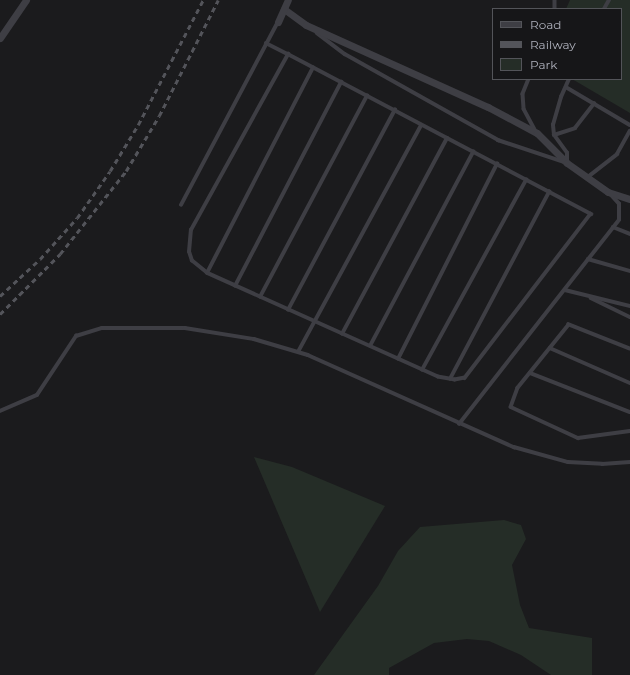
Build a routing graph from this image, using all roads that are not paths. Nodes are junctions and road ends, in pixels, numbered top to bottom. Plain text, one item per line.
1 (26, 0) edge
2 (288, 0) edge
3 (284, 9) junction
4 (278, 22) joint
5 (306, 25) junction
6 (0, 38) edge
7 (266, 43) junction
8 (288, 54) junction
9 (313, 68) junction
10 (529, 80) edge
11 (569, 80) edge
12 (341, 82) junction
13 (566, 86) junction
14 (367, 96) junction
15 (594, 104) junction
16 (395, 110) junction
17 (421, 124) junction
18 (630, 125) edge
19 (630, 131) edge
20 (536, 133) junction
21 (554, 136) junction
22 (447, 138) junction
23 (473, 152) junction
24 (567, 162) junction
25 (497, 164) junction
26 (588, 177) junction
27 (526, 180) junction
28 (549, 192) junction
29 (608, 192) junction
30 (630, 199) edge
31 (181, 205) dead end
32 (613, 228) junction
33 (630, 234) edge
34 (588, 259) junction
35 (630, 271) edge
36 (207, 273) junction
37 (235, 286) junction
38 (564, 290) junction
39 (585, 295) junction
40 (260, 297) junction
41 (630, 306) edge
42 (288, 310) junction
43 (630, 317) edge
44 (314, 321) junction
45 (342, 334) junction
46 (370, 346) junction
47 (550, 348) junction
48 (630, 349) edge
49 (298, 352) junction
50 (398, 359) junction
51 (422, 370) junction
52 (530, 373) junction
53 (450, 379) junction
54 (630, 384) edge
55 (0, 411) edge
56 (630, 412) edge
57 (459, 424) junction
58 (630, 431) edge
59 (630, 462) edge

1 - 6 street
2 - 3 street
3 - 4 street
3 - 5 street
4 - 7 lane
5 - 20 street
5 - 24 lane
7 - 8 lane
7 - 31 lane
8 - 9 lane
8 - 36 lane
9 - 12 lane
9 - 36 lane
10 - 20 lane
11 - 13 lane
12 - 14 lane
12 - 37 lane
13 - 15 lane
13 - 21 lane
14 - 16 lane
14 - 40 lane
15 - 18 lane
15 - 21 lane
16 - 17 lane
16 - 42 lane
17 - 22 lane
17 - 44 lane
19 - 26 lane
20 - 24 street
21 - 24 lane
22 - 23 lane
22 - 45 lane
23 - 25 lane
23 - 46 lane
24 - 26 street
25 - 27 lane
25 - 50 lane
26 - 29 street
27 - 28 lane
27 - 51 lane
28 - 53 lane
28 - 53 lane
29 - 30 street
29 - 32 lane
32 - 33 lane
32 - 34 lane
34 - 35 lane
34 - 38 lane
36 - 37 lane
37 - 40 lane
38 - 39 lane
38 - 57 lane
39 - 41 lane
39 - 43 lane
40 - 42 lane
42 - 44 lane
44 - 45 lane
44 - 49 lane
45 - 46 lane
46 - 50 lane
47 - 48 lane
47 - 52 lane
47 - 54 lane
49 - 55 lane
49 - 57 lane
50 - 51 lane
51 - 53 lane
52 - 56 lane
52 - 58 lane
57 - 59 lane

